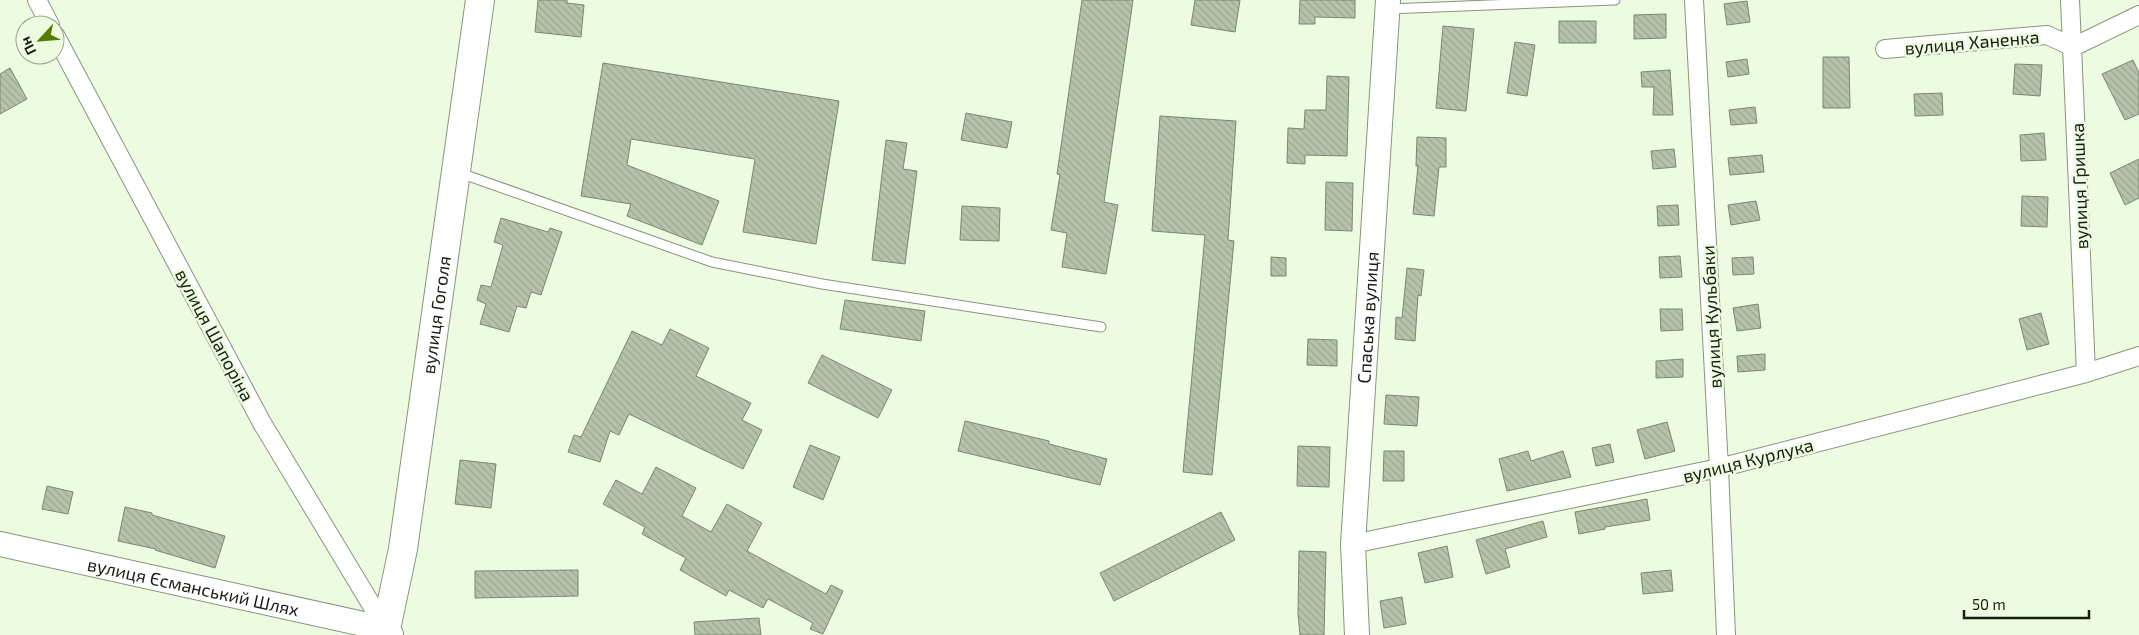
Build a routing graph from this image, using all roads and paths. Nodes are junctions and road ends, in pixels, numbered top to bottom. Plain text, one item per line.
1 (36, 0) edge
2 (480, 0) edge
3 (1615, 0) edge
4 (1694, 0) edge
5 (2070, 0) edge
6 (1388, 4) edge
7 (44, 15) edge
8 (2139, 15) edge
9 (2073, 46) junction
10 (1885, 49) dead end
11 (65, 54) edge
12 (456, 172) junction
13 (1101, 326) dead end
14 (2139, 356) edge
15 (2086, 373) junction
16 (1719, 468) junction
17 (0, 544) edge
18 (1353, 544) junction
19 (387, 632) edge
20 (1357, 635) edge
21 (1726, 635) edge

1 - 7 street
2 - 12 main road, вулиця Гоголя
3 - 6 lane
4 - 16 street, вулиця Кульбаки
5 - 9 street, вулиця Гришка
6 - 18 street, Спаська вулиця
8 - 9 street
9 - 10 street, вулиця Ханенка
9 - 15 street, вулиця Гришка
11 - 19 street, вулиця Шапоріна
12 - 13 lane
12 - 19 main road, вулиця Гоголя
14 - 15 street, вулиця Курлука
15 - 16 street, вулиця Курлука
16 - 18 street, вулиця Курлука
16 - 21 street, вулиця Кульбаки
17 - 19 street, вулиця Єсманський Шлях
18 - 20 street, Спаська вулиця

